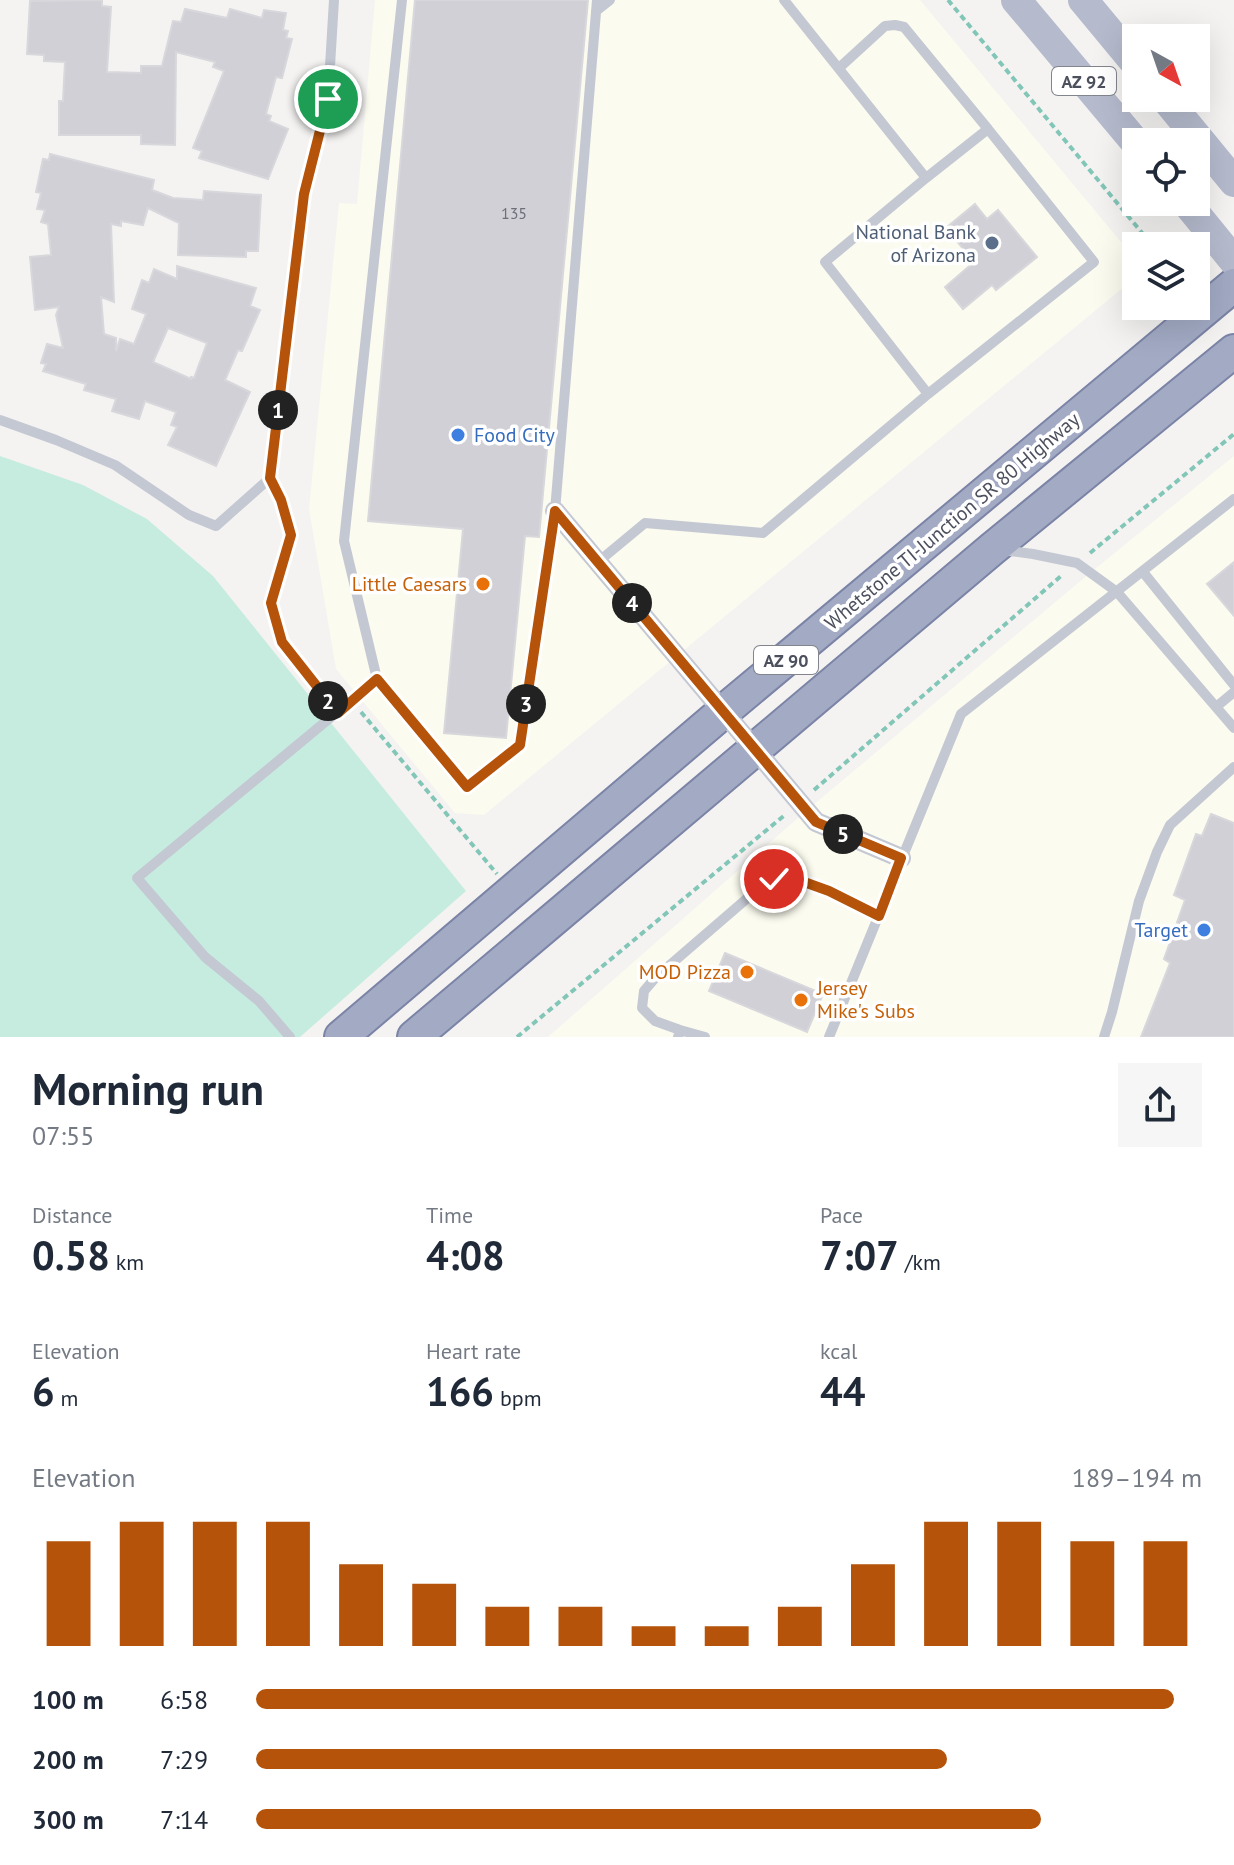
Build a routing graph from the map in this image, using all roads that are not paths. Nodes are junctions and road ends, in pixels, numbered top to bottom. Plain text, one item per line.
1 (334, 0) edge
2 (402, 0) edge
3 (610, 0) edge
4 (784, 0) edge
5 (1016, 0) edge
6 (1083, 0) edge
7 (597, 6) edge
8 (1122, 47) edge
9 (839, 68) junction
10 (1176, 112) edge
11 (1123, 128) edge
12 (988, 129) junction
13 (926, 178) junction
14 (1234, 182) edge
15 (1197, 216) edge
16 (1234, 261) edge
17 (1234, 285) edge
18 (1234, 351) edge
19 (928, 394) junction
20 (0, 420) edge
21 (270, 478) junction
22 (1234, 499) edge
23 (555, 511) junction
24 (992, 549) junction
25 (598, 562) junction
26 (1143, 572) junction
27 (1117, 592) junction
28 (377, 679) junction
29 (1234, 685) edge
30 (1234, 692) edge
31 (1216, 707) junction
32 (724, 711) junction
33 (338, 713) junction
34 (1234, 728) edge
35 (756, 750) junction
36 (1234, 767) edge
37 (901, 858) junction
38 (879, 916) junction
39 (679, 1034) edge
40 (290, 1037) edge
41 (341, 1037) edge
42 (414, 1037) edge
43 (705, 1037) edge
44 (829, 1037) edge
45 (1104, 1037) edge

1 - 21 lane
2 - 28 lane
3 - 7 lane
4 - 9 lane
5 - 11 main road, AZ 92
6 - 8 main road, AZ 92
7 - 23 lane
9 - 12 lane
9 - 13 lane
10 - 14 main road
12 - 13 lane
12 - 19 lane
13 - 19 lane
15 - 16 main road
17 - 32 highway, Whetstone TI-Junction SR 80 Highway / AZ 90
18 - 24 highway, AZ 90
19 - 25 lane
20 - 21 lane
21 - 33 lane
22 - 26 lane
23 - 25 street
23 - 28 lane
24 - 27 lane
24 - 35 highway, AZ 90
25 - 32 street
26 - 27 lane
26 - 29 lane
27 - 31 lane
27 - 37 lane
28 - 33 lane
30 - 31 lane
31 - 34 lane
32 - 35 street
32 - 41 highway, Whetstone TI-Junction SR 80 Highway / AZ 90
33 - 40 lane
35 - 37 street
35 - 42 highway, AZ 90
36 - 45 lane
37 - 38 lane
38 - 39 lane
38 - 44 lane
39 - 43 lane

